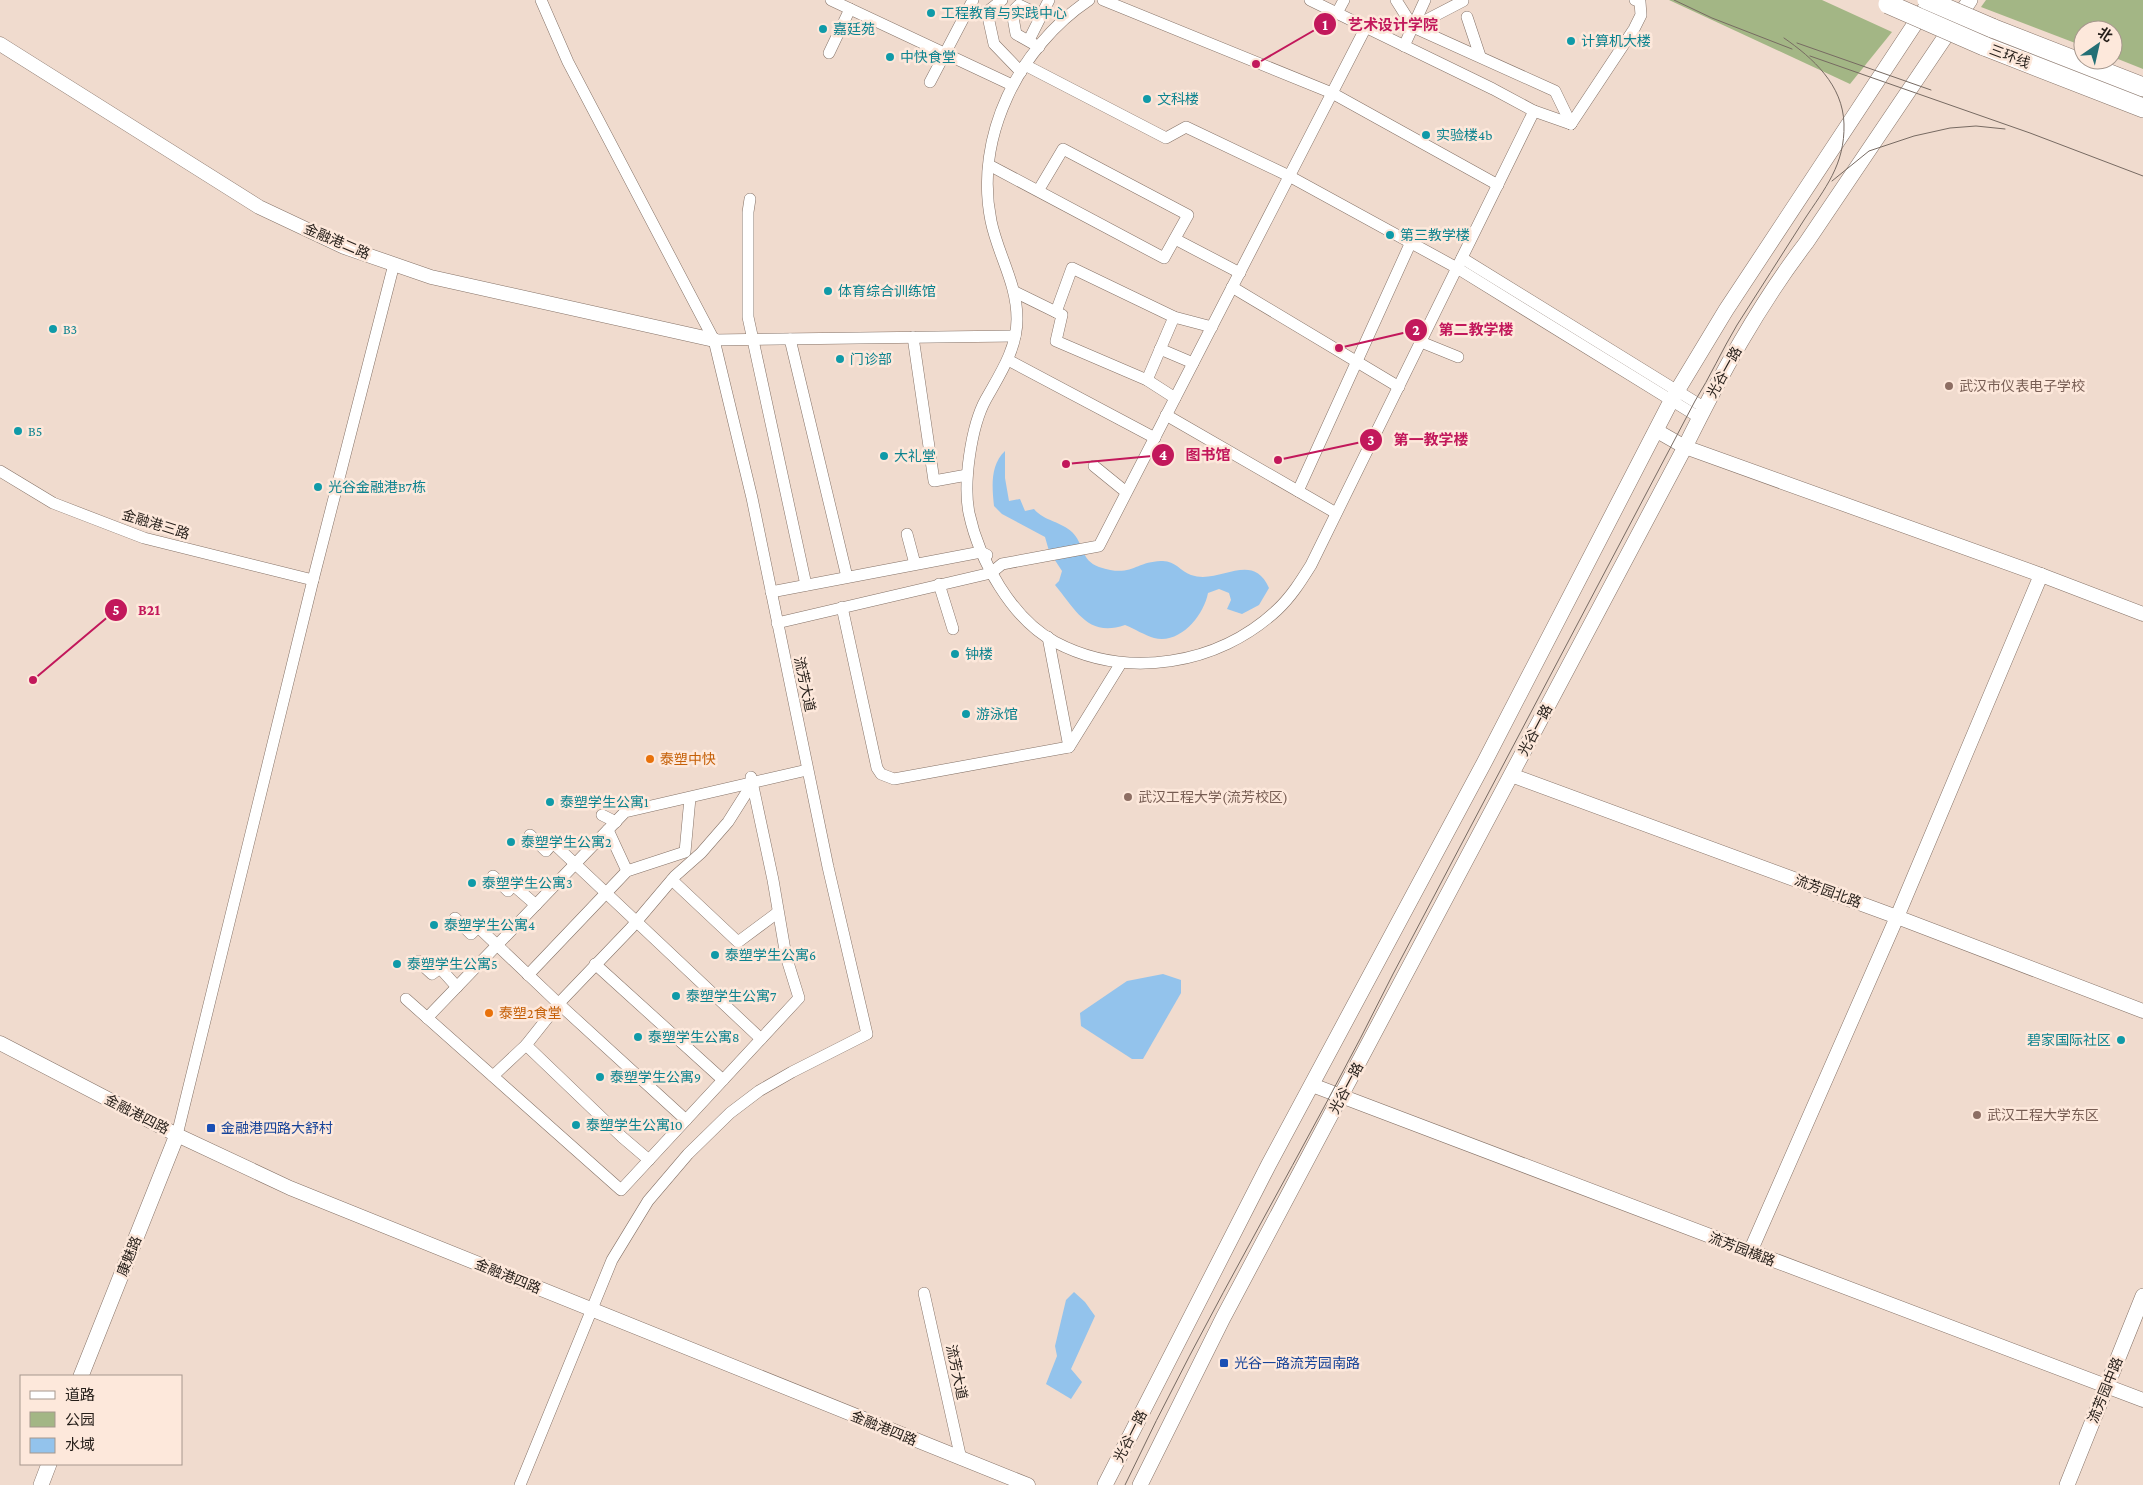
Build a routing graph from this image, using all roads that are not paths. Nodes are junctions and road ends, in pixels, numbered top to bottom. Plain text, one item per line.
1 (541, 0) edge
2 (831, 0) edge
3 (973, 0) edge
4 (1002, 0) edge
5 (1049, 0) edge
6 (1089, 0) edge
7 (1103, 0) edge
8 (1310, 0) edge
9 (1344, 0) edge
10 (1396, 0) edge
11 (1425, 0) edge
12 (1635, 0) edge
13 (1927, 0) edge
14 (1931, 0) edge
15 (1970, 0) edge
16 (1463, 1) dead end
17 (1884, 2) edge
18 (850, 9) junction
19 (987, 12) junction
20 (1012, 12) junction
21 (966, 13) junction
22 (1338, 13) junction
23 (1040, 15) junction
24 (1467, 18) dead end
25 (1366, 27) junction
26 (1413, 27) junction
27 (1029, 40) junction
28 (0, 44) edge
29 (1404, 46) junction
30 (1039, 47) junction
31 (829, 53) dead end
32 (945, 54) junction
33 (1480, 56) junction
34 (1023, 68) junction
35 (930, 82) dead end
36 (1012, 85) junction
37 (2143, 87) edge
38 (1332, 93) junction
39 (2143, 108) edge
40 (1534, 111) junction
41 (1571, 124) junction
42 (989, 165) junction
43 (1289, 176) junction
44 (1498, 185) junction
45 (1038, 191) junction
46 (750, 199) dead end
47 (1175, 239) junction
48 (1412, 242) junction
49 (1460, 263) junction
50 (394, 264) junction
51 (1240, 272) junction
52 (1232, 287) junction
53 (1015, 292) junction
54 (1056, 312) junction
55 (1174, 317) junction
56 (1212, 327) junction
57 (1015, 336) junction
58 (913, 337) junction
59 (753, 339) junction
60 (790, 339) junction
61 (714, 340) junction
62 (1421, 342) junction
63 (1160, 349) junction
64 (1458, 357) dead end
65 (1008, 360) junction
66 (1357, 362) junction
67 (1193, 363) junction
68 (1147, 380) junction
69 (1399, 388) junction
70 (1674, 396) junction
71 (1175, 398) junction
72 (1702, 413) junction
73 (1166, 415) junction
74 (1657, 431) junction
75 (1154, 438) junction
76 (1686, 447) junction
77 (1094, 466) dead end
78 (0, 471) edge
79 (967, 475) junction
80 (1298, 491) junction
81 (1126, 492) junction
82 (1336, 513) junction
83 (907, 534) dead end
84 (981, 552) junction
85 (915, 564) junction
86 (1002, 564) junction
87 (992, 573) junction
88 (2042, 575) junction
89 (847, 577) junction
90 (313, 580) junction
91 (939, 584) junction
92 (806, 585) junction
93 (771, 592) junction
94 (842, 607) junction
95 (2143, 614) edge
96 (777, 623) junction
97 (953, 629) dead end
98 (1048, 637) junction
99 (1121, 663) junction
100 (1069, 747) junction
101 (808, 770) junction
102 (1511, 775) junction
103 (752, 781) junction
104 (690, 798) junction
105 (602, 815) dead end
106 (612, 826) junction
107 (530, 836) dead end
108 (576, 864) junction
109 (627, 871) junction
110 (493, 876) dead end
111 (672, 880) junction
112 (606, 893) junction
113 (536, 905) junction
114 (778, 913) junction
115 (1897, 916) junction
116 (455, 918) dead end
117 (636, 921) junction
118 (497, 946) junction
119 (418, 961) dead end
120 (595, 964) junction
121 (528, 975) junction
122 (456, 987) junction
123 (406, 999) dead end
124 (559, 1004) junction
125 (2143, 1011) edge
126 (427, 1018) junction
127 (761, 1039) junction
128 (0, 1044) edge
129 (526, 1045) junction
130 (493, 1076) junction
131 (723, 1080) junction
132 (1312, 1085) junction
133 (1342, 1096) junction
134 (686, 1120) junction
135 (177, 1135) junction
136 (649, 1160) junction
137 (1750, 1252) junction
138 (924, 1292) dead end
139 (2143, 1296) edge
140 (591, 1310) junction
141 (81, 1375) edge
142 (2107, 1386) junction
143 (2143, 1400) edge
144 (961, 1459) junction
145 (48, 1465) edge
146 (41, 1485) edge
147 (520, 1485) edge
148 (1028, 1485) edge
149 (1105, 1485) edge
150 (1140, 1485) edge
151 (2067, 1485) edge

1 - 61 street, 流芳大道
2 - 18 street
3 - 21 street
4 - 19 street
5 - 23 street
6 - 30 street
7 - 38 street
8 - 22 street
9 - 22 street
10 - 26 street
11 - 26 street
12 - 41 street
13 - 37 highway, 三环线, bridge
14 - 70 main road, 光谷一路
15 - 72 main road, 光谷一路
16 - 26 street
17 - 39 highway, 三环线, bridge
18 - 31 street
18 - 32 street
19 - 20 street
19 - 21 street
19 - 34 street
20 - 23 street
20 - 27 street
21 - 32 street
22 - 25 street
23 - 27 street
24 - 33 street
25 - 29 street
25 - 38 street
26 - 29 street
26 - 33 street
27 - 30 street
28 - 50 street, 金融港二路
29 - 40 street
30 - 34 street
32 - 35 street
32 - 36 street
33 - 41 street
34 - 36 street
34 - 43 street
36 - 42 street
38 - 43 street
38 - 44 street
40 - 41 street
40 - 44 street
42 - 45 street
42 - 53 street
43 - 48 street
43 - 51 street
44 - 49 street
45 - 47 street
45 - 47 street
46 - 59 street
47 - 51 street
48 - 49 street
48 - 66 street
49 - 62 street
49 - 70 street
50 - 61 street, 金融港二路
50 - 90 street
51 - 52 street
52 - 56 street
52 - 66 street
53 - 54 street
53 - 57 street
54 - 55 street
54 - 68 street
55 - 56 street
55 - 63 street
56 - 67 street
57 - 58 street
57 - 65 street
58 - 60 street
58 - 79 street
59 - 60 street
59 - 61 street
59 - 92 street
60 - 89 street
61 - 93 street, 流芳大道
62 - 64 street
62 - 69 street
63 - 67 street
63 - 68 street
65 - 75 street
65 - 79 street
66 - 69 street
66 - 80 street
67 - 71 street
68 - 71 street
69 - 82 street
70 - 72 street
70 - 74 main road, 光谷一路
71 - 73 street
72 - 76 main road, 光谷一路
73 - 75 street
73 - 80 street
74 - 76 street
74 - 132 main road, 光谷一路
75 - 81 street
76 - 88 street
76 - 102 main road, 光谷一路
77 - 81 street
78 - 90 street, 金融港三路
79 - 84 street
80 - 82 street
81 - 86 street
82 - 99 street
83 - 85 street
84 - 85 street
84 - 86 street
84 - 87 street
85 - 89 street
86 - 87 street
87 - 91 street
87 - 98 street
88 - 95 street
88 - 115 street
89 - 92 street
90 - 135 street
91 - 94 street
91 - 97 street
92 - 93 street
93 - 96 street, 流芳大道
94 - 96 street
94 - 100 street
96 - 101 street, 流芳大道
98 - 99 street
98 - 100 street
99 - 100 street
101 - 103 street
101 - 140 street, 流芳大道
102 - 115 street, 流芳园北路
102 - 133 main road, 光谷一路
103 - 104 street
103 - 111 street
103 - 114 street
104 - 106 street
104 - 109 street
105 - 106 street
106 - 108 street
106 - 109 street
107 - 108 street
108 - 112 street
108 - 113 street
109 - 112 street
110 - 113 street
111 - 114 street
111 - 117 street
112 - 117 street
112 - 121 street
113 - 118 street
114 - 127 street
115 - 125 street, 流芳园北路
115 - 137 street
116 - 118 street
117 - 120 street
117 - 127 street
118 - 121 street
118 - 122 street
119 - 122 street
120 - 124 street
120 - 131 street
121 - 124 street
122 - 126 street
123 - 126 street
124 - 129 street
124 - 134 street
126 - 130 street
127 - 131 street
128 - 135 street, 金融港四路
129 - 130 street
129 - 136 street
130 - 136 street
131 - 134 street
132 - 133 street, 流芳园横路
132 - 149 main road, 光谷一路
133 - 137 street, 流芳园横路
133 - 150 main road, 光谷一路
134 - 136 street
135 - 140 street, 金融港四路
135 - 141 main road, 康魅路
137 - 142 street, 流芳园横路
138 - 144 street, 流芳大道
139 - 142 main road, 流芳园中路
140 - 144 street, 金融港四路
140 - 147 street
142 - 143 street, 流芳园横路
142 - 151 main road, 流芳园中路
144 - 148 street, 金融港四路
145 - 146 main road

